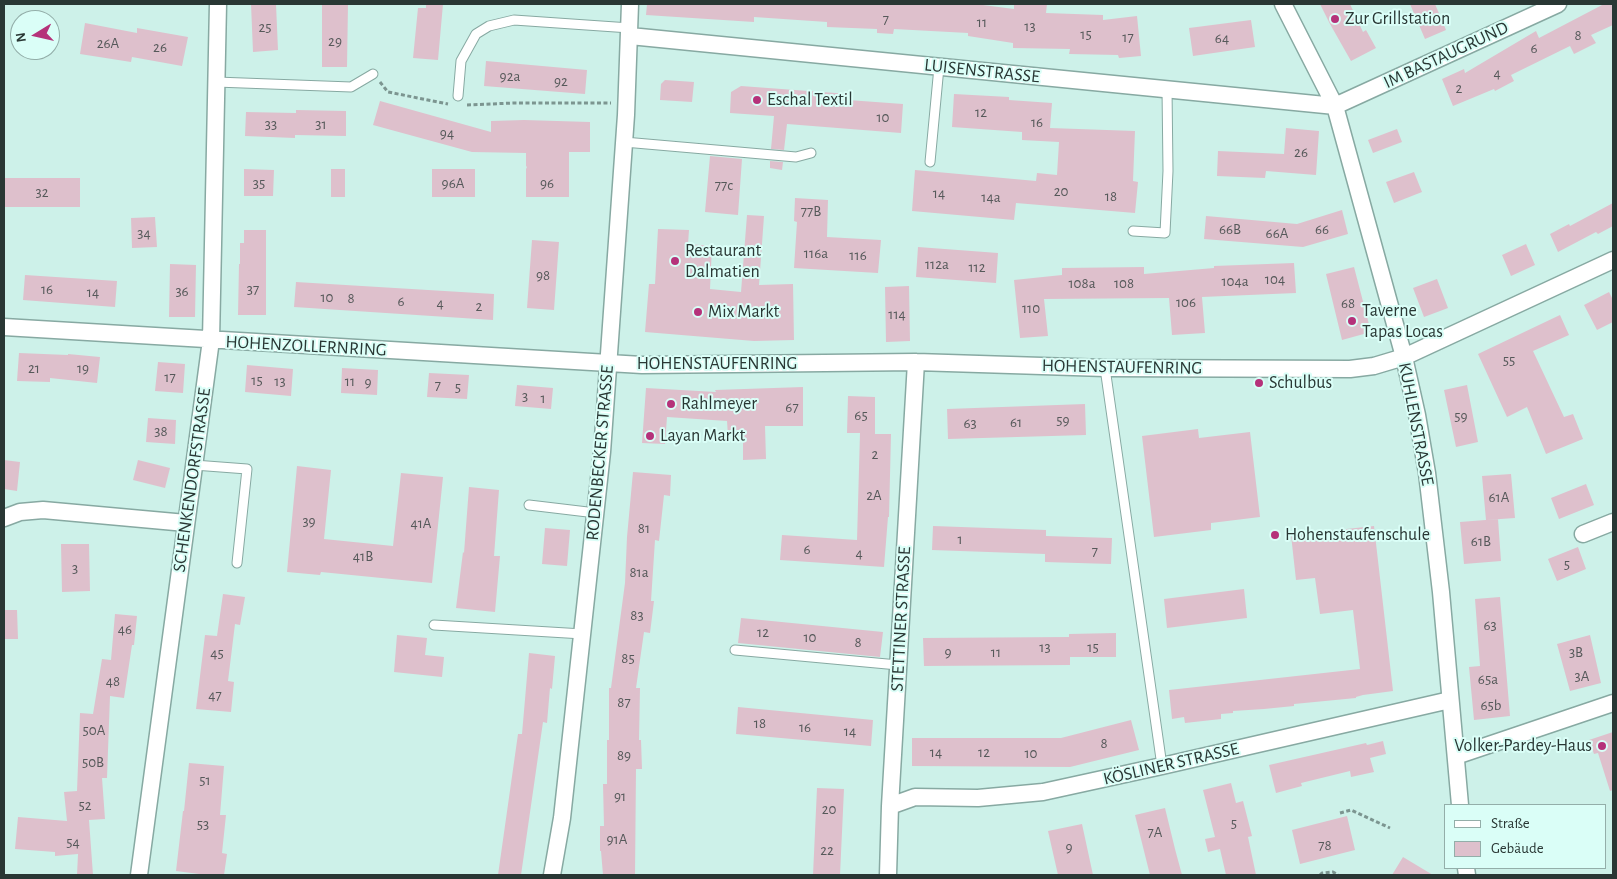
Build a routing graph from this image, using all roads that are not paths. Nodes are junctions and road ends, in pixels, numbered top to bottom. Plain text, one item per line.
1 (218, 4) edge
2 (630, 4) edge
3 (1283, 4) edge
4 (1558, 4) edge
5 (630, 32) junction
6 (939, 67) junction
7 (374, 74) road end
8 (216, 82) junction
9 (1167, 89) junction
10 (458, 96) dead end
11 (1335, 106) junction
12 (624, 142) junction
13 (811, 153) dead end
14 (930, 162) dead end
15 (1133, 232) dead end
16 (1613, 260) edge
17 (4, 327) edge
18 (211, 340) junction
19 (1404, 357) junction
20 (916, 362) junction
21 (608, 364) junction
22 (1104, 368) junction
23 (194, 465) junction
24 (529, 505) dead end
25 (596, 513) junction
26 (4, 518) edge
27 (1613, 522) edge
28 (186, 523) junction
29 (1583, 534) dead end
30 (237, 563) dead end
31 (434, 625) dead end
32 (583, 634) junction
33 (736, 650) dead end
34 (898, 665) junction
35 (1450, 700) junction
36 (1613, 703) edge
37 (1456, 756) junction
38 (1162, 766) junction
39 (1460, 804) edge
40 (890, 806) junction
41 (139, 875) edge
42 (552, 875) edge
43 (888, 875) edge

1 - 8 street, SCHENKENDORFSTRASSE
2 - 5 street, RODENBECKER STRASSE
3 - 11 street, KUHLENSTRASSE
4 - 11 street, IM BASTAUGRUND
5 - 6 street, LUISENSTRASSE
5 - 10 lane
5 - 12 street, RODENBECKER STRASSE
6 - 9 street, LUISENSTRASSE
6 - 14 lane
7 - 8 lane
8 - 18 street, SCHENKENDORFSTRASSE
9 - 11 street, LUISENSTRASSE
9 - 15 lane
11 - 19 street, KUHLENSTRASSE
12 - 13 lane
12 - 21 street, RODENBECKER STRASSE
16 - 19 street, HOHENSTAUFENRING
17 - 18 street, HOHENZOLLERNRING
18 - 21 street, HOHENZOLLERNRING
18 - 23 street, SCHENKENDORFSTRASSE
19 - 22 street, HOHENSTAUFENRING
19 - 35 street, KUHLENSTRASSE
20 - 21 street, HOHENSTAUFENRING
20 - 22 street, HOHENSTAUFENRING
20 - 34 street, STETTINER STRASSE
21 - 25 street, RODENBECKER STRASSE
22 - 38 lane
23 - 28 street, SCHENKENDORFSTRASSE
23 - 30 lane
24 - 25 lane
25 - 32 street, RODENBECKER STRASSE
26 - 28 street
27 - 29 street
28 - 41 street, SCHENKENDORFSTRASSE
31 - 32 lane
32 - 42 street, RODENBECKER STRASSE
33 - 34 lane
34 - 40 street, STETTINER STRASSE
35 - 37 street, KUHLENSTRASSE
35 - 38 street, KÖSLINER STRASSE
36 - 37 street
37 - 39 street, KUHLENSTRASSE
38 - 40 street, KÖSLINER STRASSE
40 - 43 street, STETTINER STRASSE

